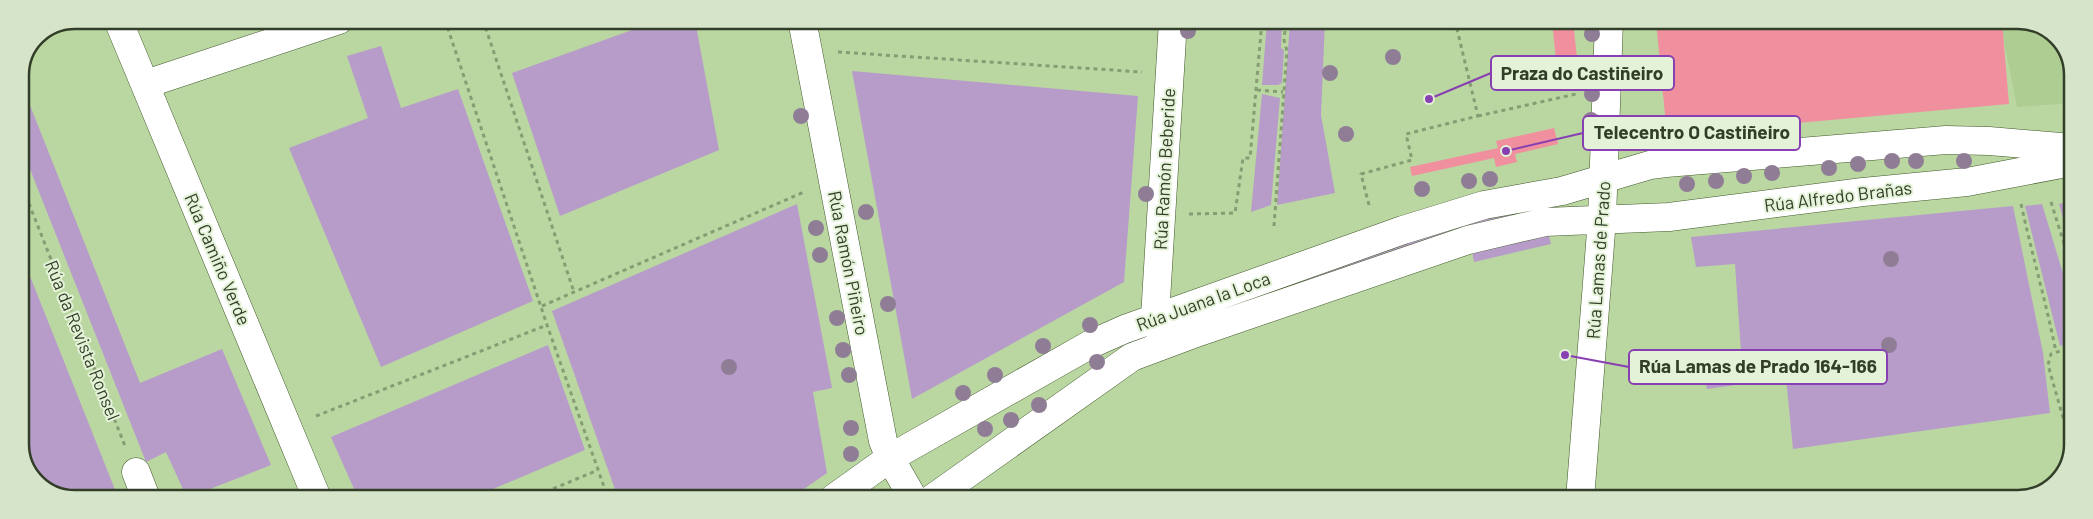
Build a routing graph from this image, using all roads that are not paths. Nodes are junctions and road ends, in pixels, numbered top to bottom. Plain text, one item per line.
1 (122, 29) edge
2 (312, 29) edge
3 (804, 29) edge
4 (1172, 29) edge
5 (1609, 29) edge
6 (146, 84) junction
7 (2064, 147) edge
8 (2064, 164) edge
9 (1605, 179) junction
10 (1602, 219) junction
11 (1155, 317) junction
12 (1164, 345) junction
13 (890, 458) junction
14 (136, 472) road end
15 (143, 490) edge
16 (314, 490) edge
17 (845, 490) edge
18 (908, 490) edge
19 (944, 490) edge
20 (1581, 490) edge

1 - 6 street, Rúa Camiño Verde
2 - 6 street
3 - 13 street, Rúa Ramón Piñeiro
4 - 11 street, Rúa Ramón Beberide
5 - 9 street, Rúa Lamas de Prado
6 - 16 street, Rúa Camiño Verde
7 - 9 street
8 - 10 street, Rúa Alfredo Brañas
9 - 10 street, Rúa Lamas de Prado
9 - 11 street, Rúa Juana la Loca
10 - 12 street, Rúa Juana la Loca
10 - 20 street, Rúa Lamas de Prado
11 - 12 street
11 - 13 street, Rúa Juana la Loca
12 - 19 street, Rúa Juana la Loca
13 - 17 street, Rúa Juana la Loca
13 - 18 street, Rúa Ramón Piñeiro
14 - 15 street

